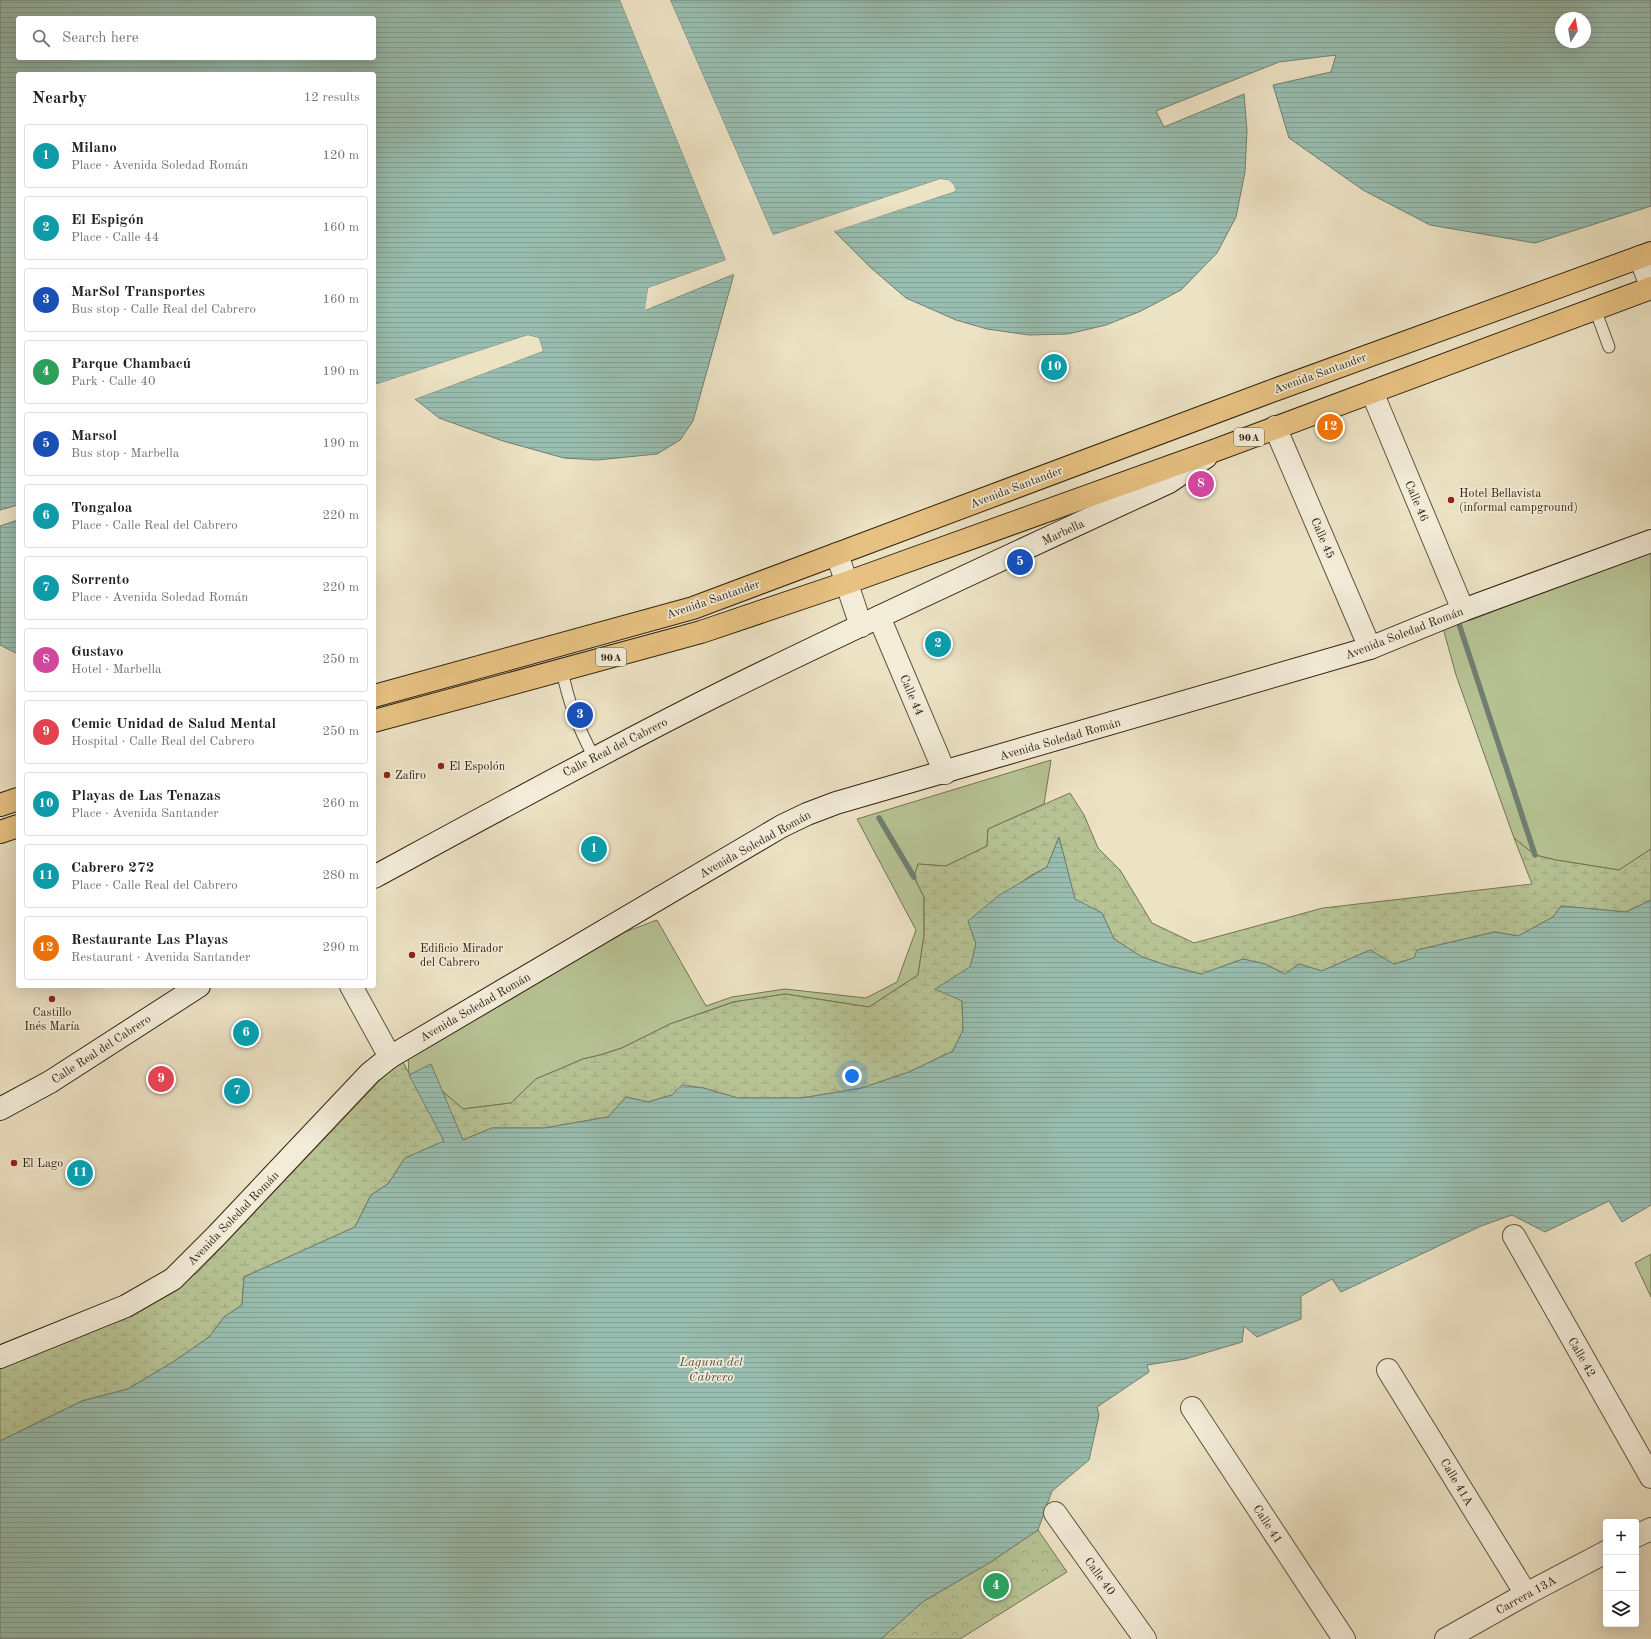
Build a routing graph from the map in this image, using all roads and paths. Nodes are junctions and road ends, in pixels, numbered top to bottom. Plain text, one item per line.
1 (1646, 255) edge
2 (1651, 287) edge
3 (1595, 308) junction
4 (1609, 347) dead end
5 (1372, 392) junction
6 (1275, 427) junction
7 (1216, 450) junction
8 (1651, 542) edge
9 (837, 554) junction
10 (846, 583) junction
11 (1463, 610) junction
12 (870, 621) junction
13 (1370, 648) junction
14 (562, 670) junction
15 (376, 695) edge
16 (376, 720) edge
17 (594, 757) junction
18 (945, 773) junction
19 (16, 801) edge
20 (0, 805) edge
21 (16, 827) edge
22 (0, 832) edge
23 (376, 876) edge
24 (197, 988) edge
25 (352, 988) edge
26 (390, 1057) junction
27 (0, 1109) edge
28 (1514, 1236) dead end
29 (0, 1357) edge
30 (1388, 1370) dead end
31 (1192, 1408) dead end
32 (1651, 1478) edge
33 (1055, 1514) dead end
34 (1651, 1529) edge
35 (1639, 1535) edge
36 (1603, 1554) edge
37 (1526, 1594) junction
38 (1145, 1639) edge
39 (1344, 1639) edge
40 (1446, 1639) edge

1 - 2 street
1 - 9 highway, Avenida Santander / 90A
2 - 3 highway, 90A
3 - 4 lane
3 - 5 highway, 90A
5 - 6 highway, 90A
5 - 11 street, Calle 46
6 - 7 highway, 90A
6 - 13 street, Calle 45
7 - 10 highway, 90A
7 - 12 street, Marbella
8 - 11 street, Avenida Soledad Román
9 - 10 street, Calle 44
9 - 15 highway, Avenida Santander / 90A
10 - 12 street, Calle 44
10 - 14 highway, 90A
11 - 13 street, Avenida Soledad Román
12 - 17 street, Calle Real del Cabrero
12 - 18 street, Calle 44
13 - 18 street, Avenida Soledad Román
14 - 16 highway, 90A
14 - 17 lane
17 - 23 street, Calle Real del Cabrero
18 - 26 street, Avenida Soledad Román
19 - 20 highway
21 - 22 highway
24 - 27 street, Calle Real del Cabrero
25 - 26 street
26 - 29 street, Avenida Soledad Román
28 - 32 street, Calle 42
30 - 37 street, Calle 41A
31 - 39 street, Calle 41
33 - 38 street, Calle 40
34 - 35 street
36 - 37 street, Carrera 13A
37 - 40 street, Carrera 13A

